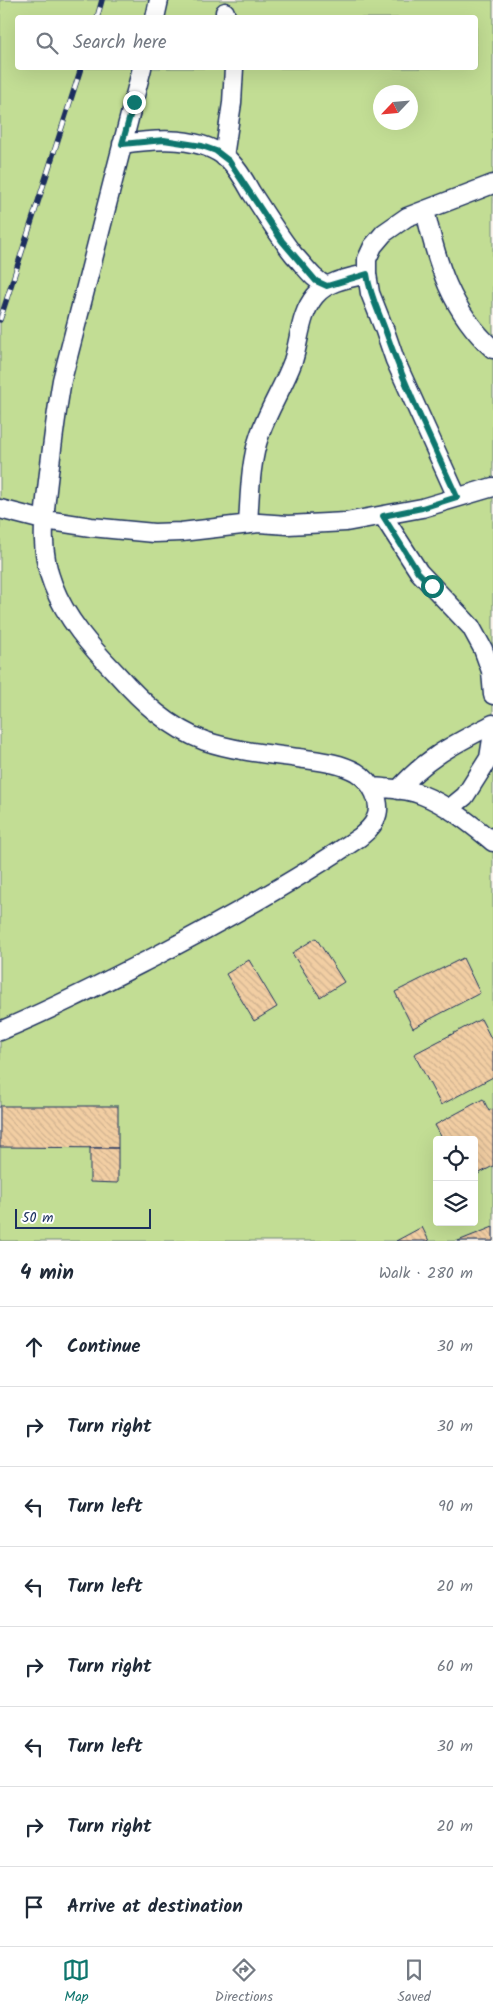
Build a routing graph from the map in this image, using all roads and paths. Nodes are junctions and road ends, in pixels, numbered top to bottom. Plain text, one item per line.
1 (159, 0) edge
2 (156, 15) edge
3 (141, 70) edge
4 (234, 70) edge
5 (122, 144) junction
6 (224, 157) junction
7 (493, 184) edge
8 (425, 210) junction
9 (367, 274) junction
10 (327, 286) junction
11 (493, 349) edge
12 (493, 487) edge
13 (457, 497) junction
14 (0, 509) edge
15 (383, 516) junction
16 (43, 519) junction
17 (248, 524) junction
18 (493, 695) edge
19 (493, 724) edge
20 (493, 733) edge
21 (372, 787) junction
22 (398, 790) junction
23 (449, 810) junction
24 (493, 842) edge
25 (0, 1031) edge

1 - 2 street
3 - 5 street
4 - 6 street
5 - 6 street
5 - 16 street
6 - 10 street
7 - 8 street
8 - 9 street
8 - 11 street
9 - 10 street
9 - 13 street
10 - 17 street
12 - 13 street
13 - 15 street
14 - 16 street
15 - 17 street
15 - 18 street
16 - 17 street
16 - 21 street
19 - 22 street
20 - 23 street
21 - 22 street
21 - 25 street
22 - 23 street
23 - 24 street

